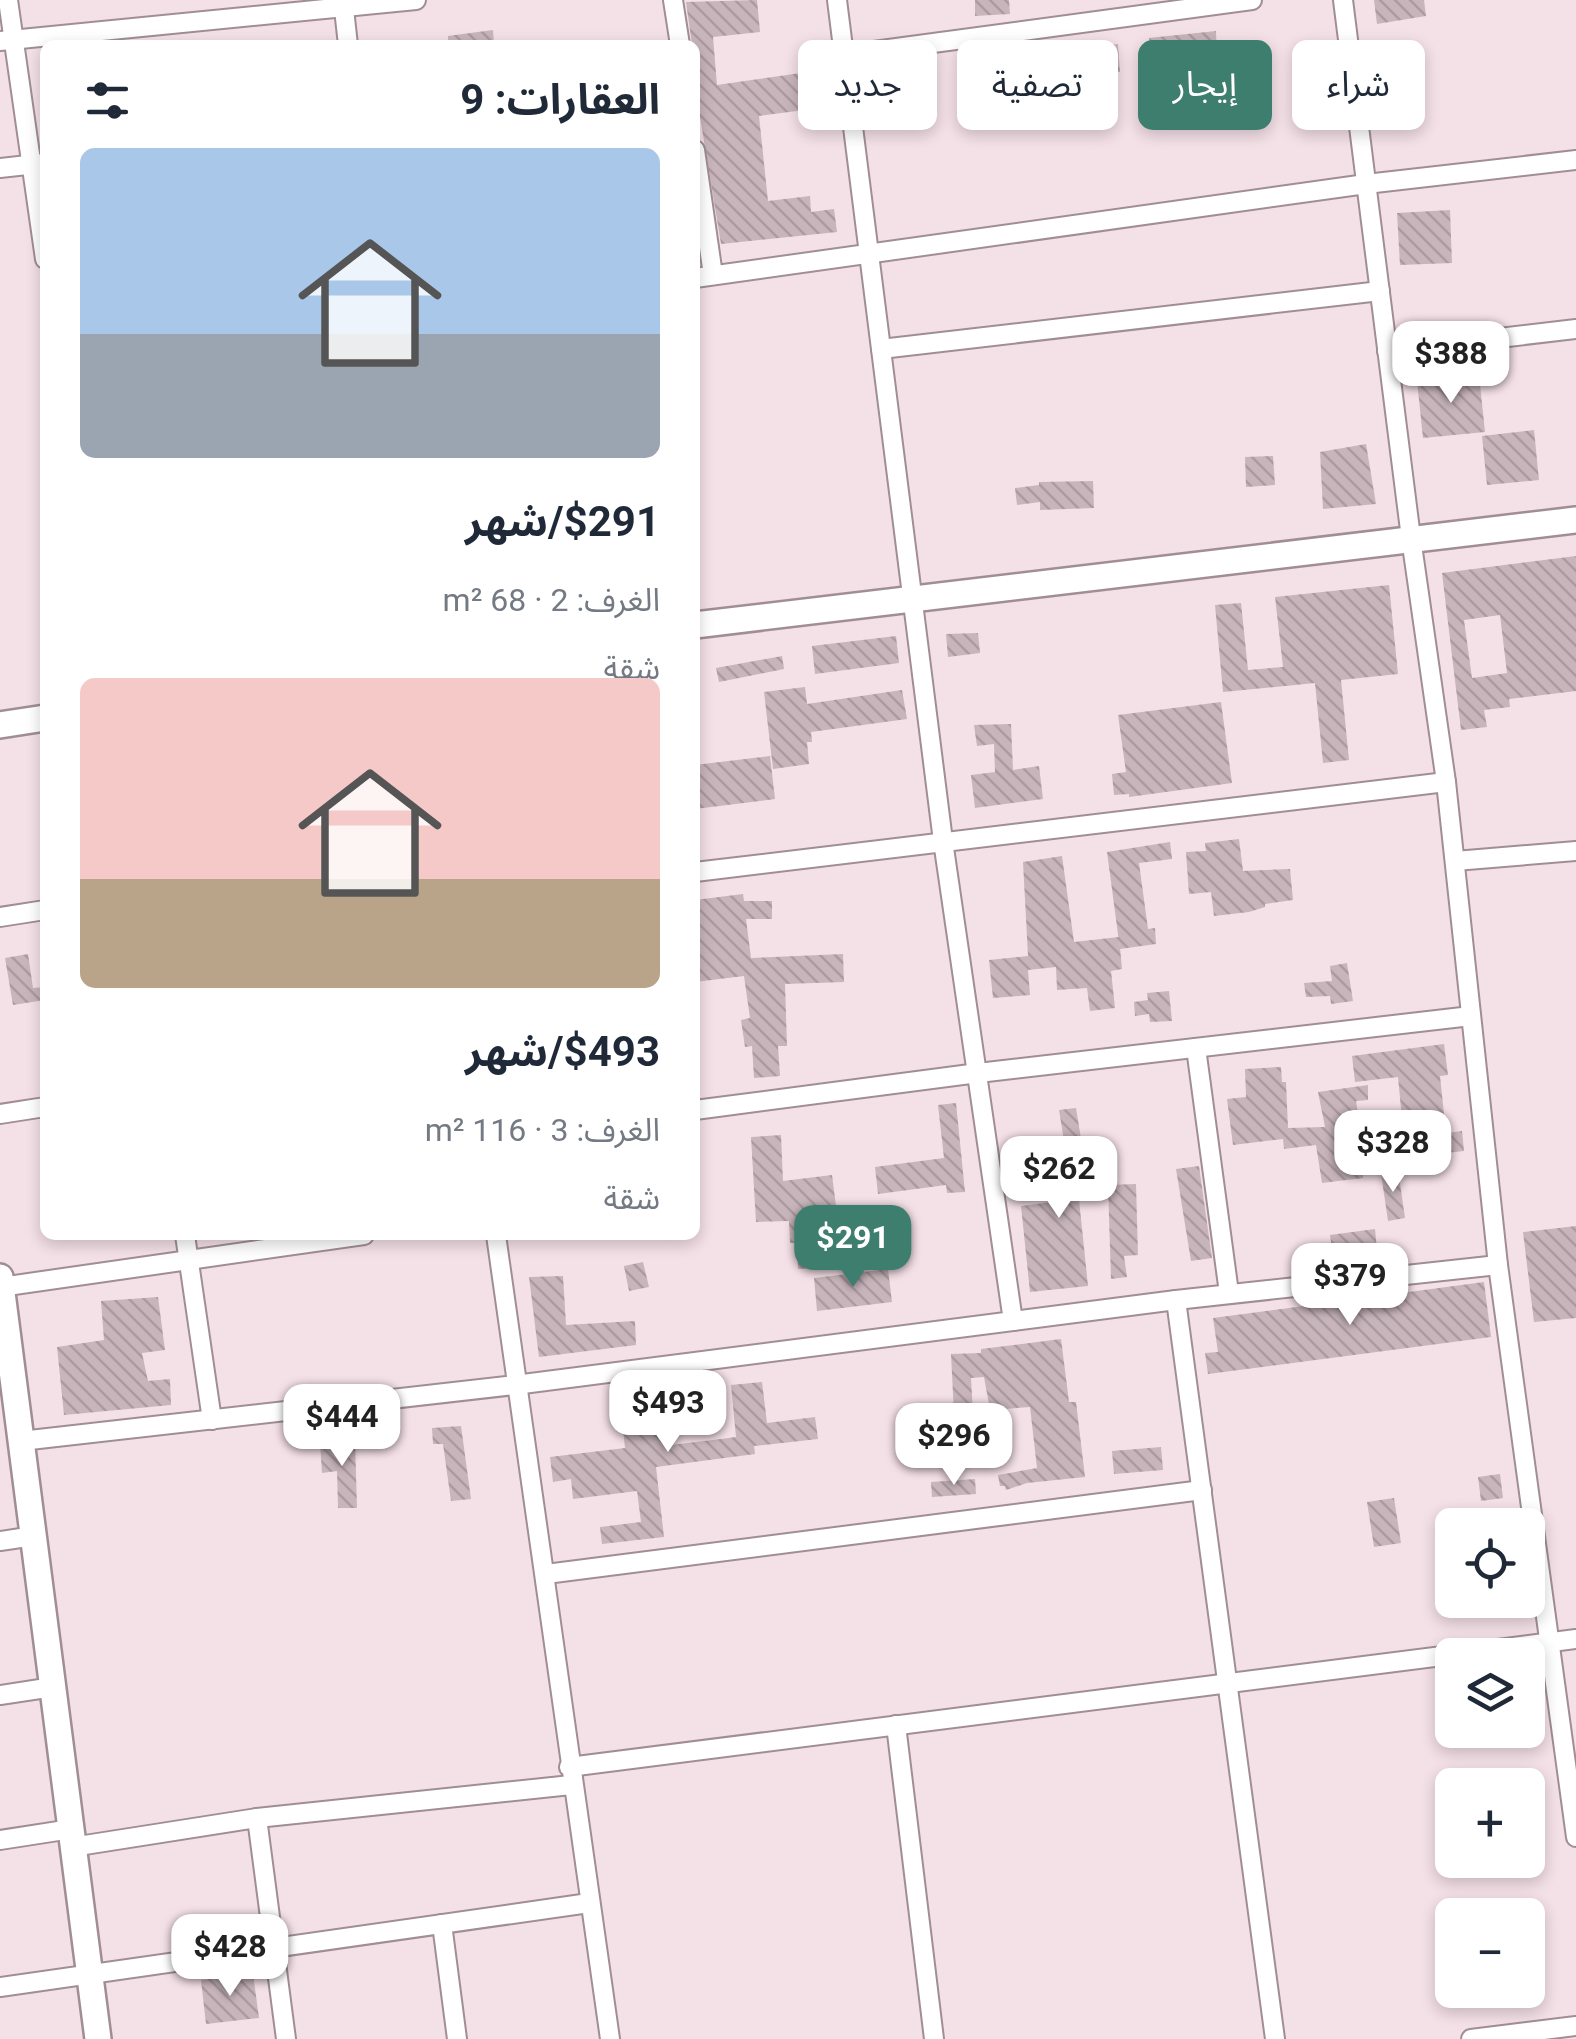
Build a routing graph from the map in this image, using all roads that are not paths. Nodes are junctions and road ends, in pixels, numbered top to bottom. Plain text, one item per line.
1 (8, 0) edge
2 (416, 0) edge
3 (673, 0) edge
4 (837, 0) edge
5 (1252, 0) edge
6 (1343, 0) edge
7 (343, 4) edge
8 (6, 40) edge
9 (347, 40) edge
10 (679, 40) edge
11 (842, 40) edge
12 (937, 42) edge
13 (853, 130) edge
14 (1576, 160) edge
15 (38, 164) edge
16 (0, 168) edge
17 (1366, 184) junction
18 (40, 191) edge
19 (700, 220) edge
20 (869, 253) junction
21 (704, 276) edge
22 (1380, 291) junction
23 (1576, 329) edge
24 (882, 349) junction
25 (1387, 350) junction
26 (1576, 520) edge
27 (1410, 538) junction
28 (913, 597) junction
29 (700, 624) edge
30 (40, 719) edge
31 (0, 725) edge
32 (1446, 782) junction
33 (943, 840) junction
34 (1576, 851) edge
35 (1454, 861) junction
36 (700, 871) edge
37 (40, 911) edge
38 (0, 916) edge
39 (1471, 1016) junction
40 (1196, 1048) junction
41 (978, 1073) junction
42 (40, 1108) edge
43 (700, 1109) edge
44 (0, 1114) edge
45 (186, 1240) edge
46 (329, 1240) edge
47 (497, 1240) edge
48 (188, 1260) junction
49 (1498, 1265) junction
50 (0, 1276) edge
51 (1, 1287) edge
52 (1229, 1294) junction
53 (1176, 1300) junction
54 (1013, 1321) junction
55 (515, 1385) junction
56 (212, 1420) junction
57 (13, 1431) edge
58 (1202, 1490) junction
59 (34, 1536) junction
60 (0, 1542) edge
61 (546, 1574) junction
62 (1576, 1638) edge
63 (1550, 1642) junction
64 (1228, 1682) junction
65 (53, 1687) junction
66 (0, 1694) edge
67 (896, 1725) junction
68 (570, 1776) junction
69 (257, 1818) junction
70 (1575, 1828) edge
71 (72, 1838) junction
72 (0, 1840) edge
73 (589, 1903) junction
74 (442, 1924) junction
75 (274, 1948) junction
76 (90, 1974) junction
77 (0, 1987) edge
78 (1576, 2026) edge
79 (98, 2039) edge
80 (286, 2039) edge
81 (456, 2039) edge
82 (610, 2039) edge
83 (934, 2039) edge
84 (1274, 2039) edge
85 (1471, 2039) edge

1 - 8 street
2 - 7 street
3 - 10 street
4 - 11 street
5 - 12 street
6 - 17 street
7 - 8 street
7 - 9 street
8 - 15 street
13 - 20 street
14 - 17 street
15 - 16 street
15 - 18 street
17 - 20 street
17 - 22 street
19 - 21 street
20 - 21 street
20 - 24 street
22 - 24 street
22 - 25 street
23 - 25 street
24 - 28 street
25 - 27 street
26 - 27 street
27 - 28 street
27 - 32 street
28 - 29 street
28 - 33 street
30 - 31 street
32 - 33 street
32 - 35 street
33 - 36 street
33 - 41 street
34 - 35 street
35 - 39 street
37 - 38 street
39 - 40 street
39 - 49 street
40 - 41 street
40 - 52 street
41 - 43 street
41 - 54 street
42 - 44 street
45 - 48 street
46 - 48 street
47 - 55 street
48 - 51 street
48 - 56 street
49 - 52 street
49 - 63 street
50 - 51 street
51 - 57 street
52 - 53 street
53 - 54 street
53 - 58 street
54 - 55 street
55 - 56 street
55 - 61 street
56 - 57 street
57 - 59 street
58 - 61 street
58 - 64 street
59 - 60 street
59 - 65 street
61 - 68 street
62 - 63 street
63 - 64 street
63 - 70 street
64 - 67 street
64 - 84 street
65 - 66 street
65 - 71 street
67 - 68 street
67 - 83 street
68 - 69 street
68 - 73 street
69 - 71 street
69 - 75 street
71 - 72 street
71 - 76 street
73 - 74 street
73 - 82 street
74 - 75 street
74 - 81 street
75 - 76 street
75 - 80 street
76 - 77 street
76 - 79 street
78 - 85 street

